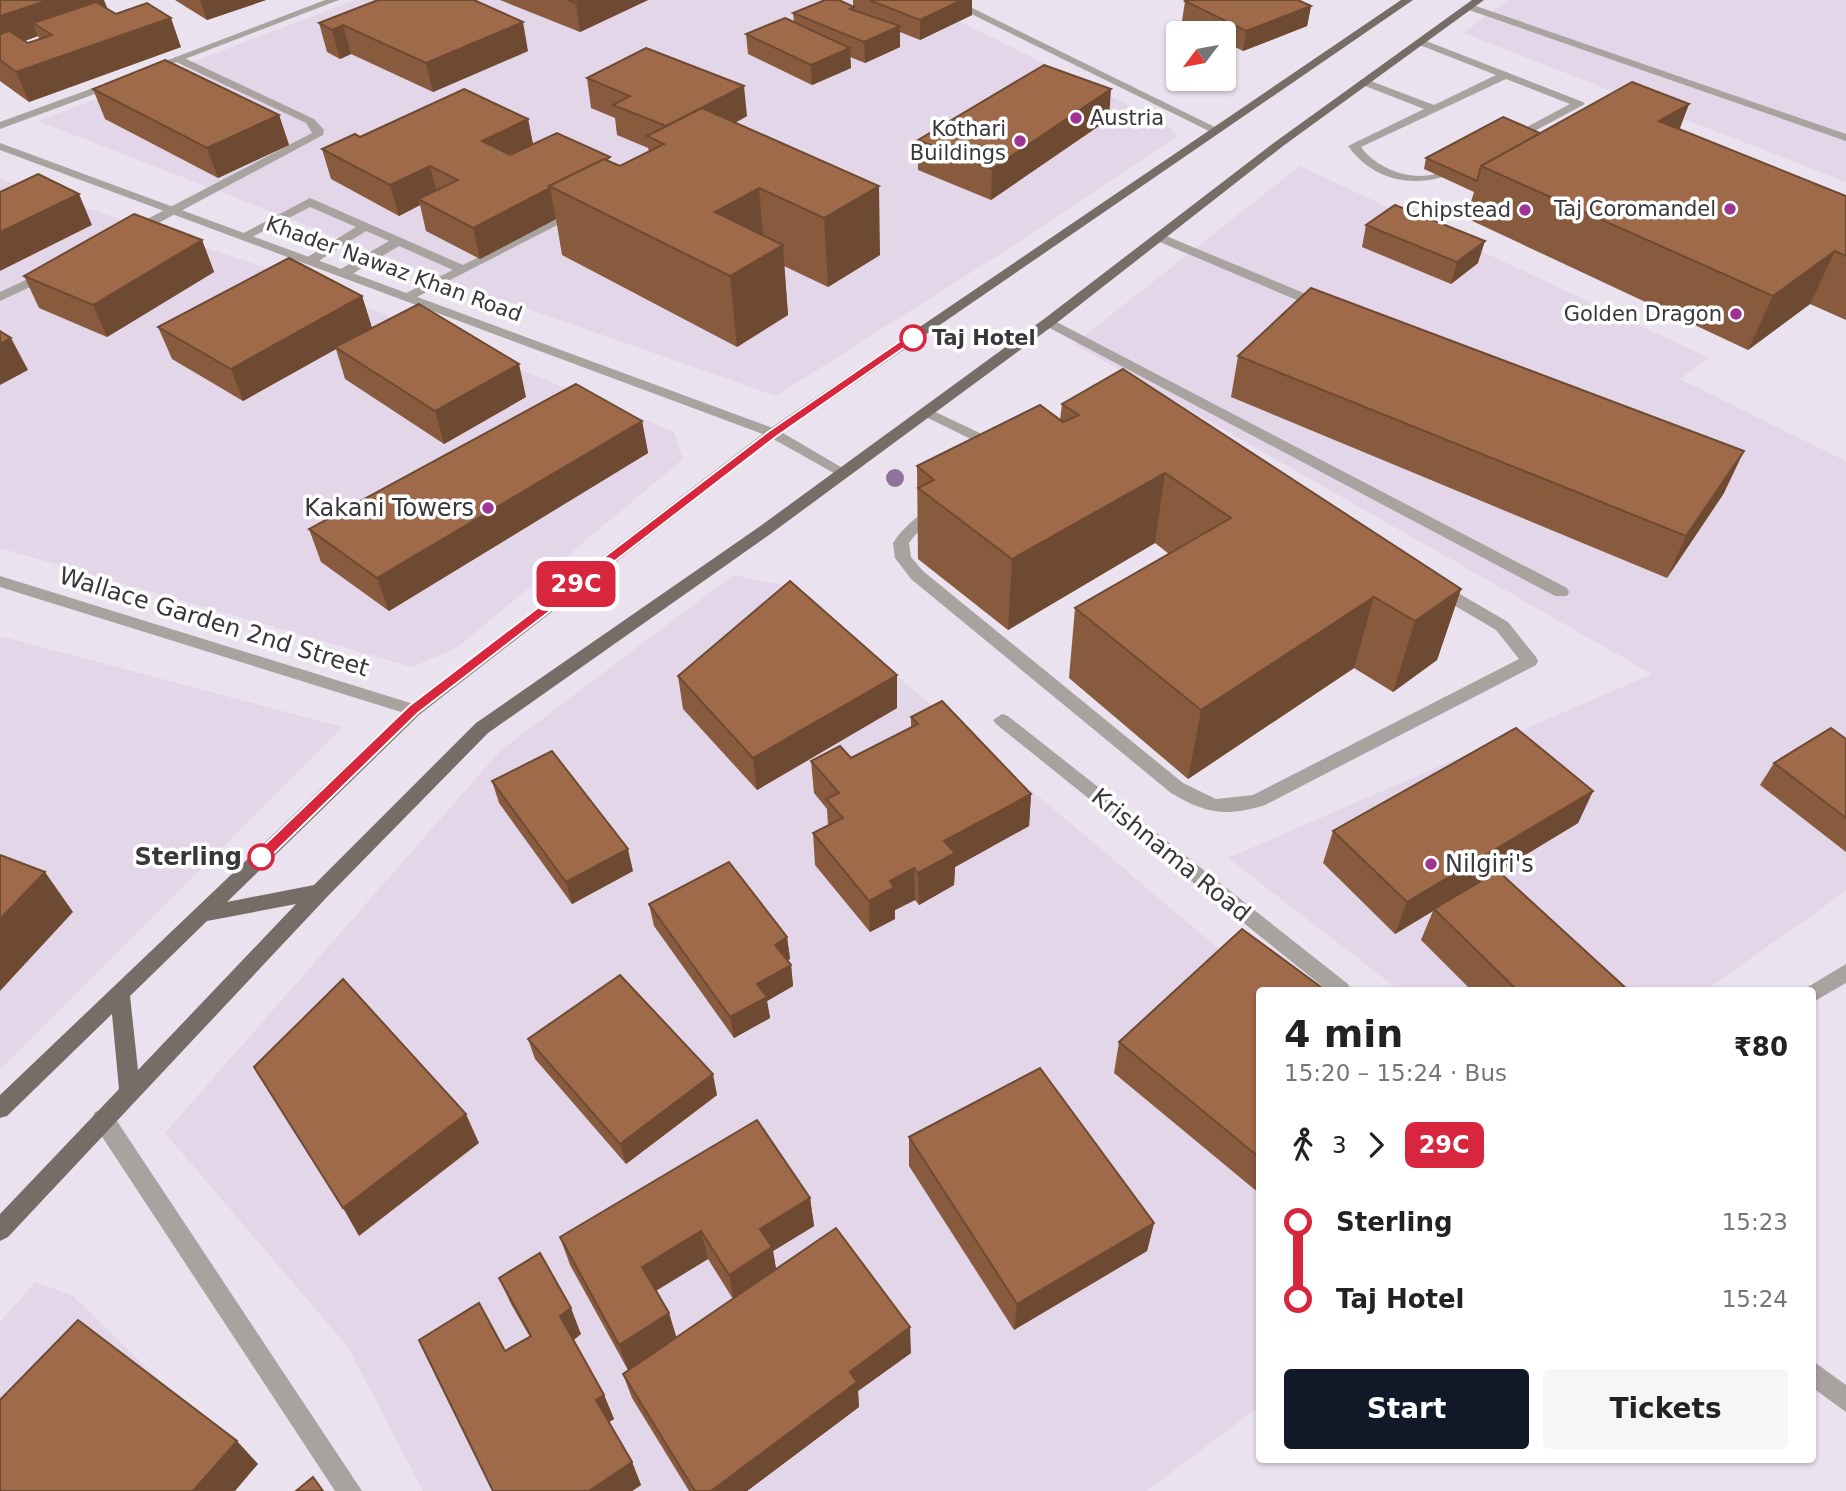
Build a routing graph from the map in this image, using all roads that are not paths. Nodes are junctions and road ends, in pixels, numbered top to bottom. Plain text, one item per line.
1 (334, 0) edge
2 (948, 0) edge
3 (1408, 0) edge
4 (1475, 3) edge
5 (1421, 42) junction
6 (178, 59) junction
7 (140, 73) edge
8 (1506, 75) junction
9 (127, 78) edge
10 (1364, 82) junction
11 (1579, 104) junction
12 (1434, 109) junction
13 (1592, 109) edge
14 (0, 126) edge
15 (1217, 131) junction
16 (1846, 138) edge
17 (0, 146) edge
18 (1497, 147) edge
19 (1473, 159) edge
20 (585, 208) edge
21 (175, 210) junction
22 (365, 227) junction
23 (244, 236) junction
24 (1159, 237) junction
25 (118, 239) edge
26 (397, 242) junction
27 (310, 261) junction
28 (59, 268) edge
29 (464, 270) junction
30 (344, 273) junction
31 (0, 297) edge
32 (409, 297) junction
33 (1339, 313) edge
34 (1049, 322) junction
35 (927, 412) junction
36 (773, 433) junction
37 (1020, 459) junction
38 (844, 473) junction
39 (0, 581) edge
40 (1561, 592) dead end
41 (414, 710) junction
42 (1002, 720) dead end
43 (320, 892) junction
44 (200, 915) junction
45 (1846, 972) edge
46 (1337, 987) edge
47 (120, 992) junction
48 (1816, 992) edge
49 (130, 1091) junction
50 (0, 1109) edge
51 (103, 1119) junction
52 (0, 1230) edge
53 (1816, 1375) edge
54 (1846, 1400) edge
55 (350, 1491) edge

1 - 6 street
2 - 15 street
3 - 15 main road
4 - 5 main road
4 - 16 street
5 - 8 street
5 - 10 main road
6 - 7 street
6 - 21 street
8 - 11 street
8 - 12 street
9 - 14 street
10 - 12 street
10 - 24 main road
11 - 13 street
11 - 18 street
12 - 19 street
15 - 36 main road
17 - 21 street, Khader Nawaz Khan Road
20 - 29 street
21 - 23 street, Khader Nawaz Khan Road
21 - 25 street
22 - 23 street
22 - 26 street
22 - 27 street
23 - 27 street, Khader Nawaz Khan Road
24 - 33 street
24 - 34 main road
26 - 29 street
26 - 30 street
27 - 30 street, Khader Nawaz Khan Road
28 - 31 street
29 - 32 street
30 - 32 street, Khader Nawaz Khan Road
32 - 36 street, Khader Nawaz Khan Road
34 - 35 main road
34 - 40 street
35 - 37 street
35 - 38 main road
36 - 38 street, Khader Nawaz Khan Road
36 - 41 main road
37 - 37 street
38 - 43 main road
39 - 41 street, Wallace Garden 2nd Street
41 - 44 main road
42 - 46 street, Krishnama Road
43 - 44 main road
43 - 49 main road
44 - 47 main road
45 - 48 street
47 - 49 main road
47 - 50 main road
49 - 51 main road
51 - 52 main road
51 - 55 street
53 - 54 street

